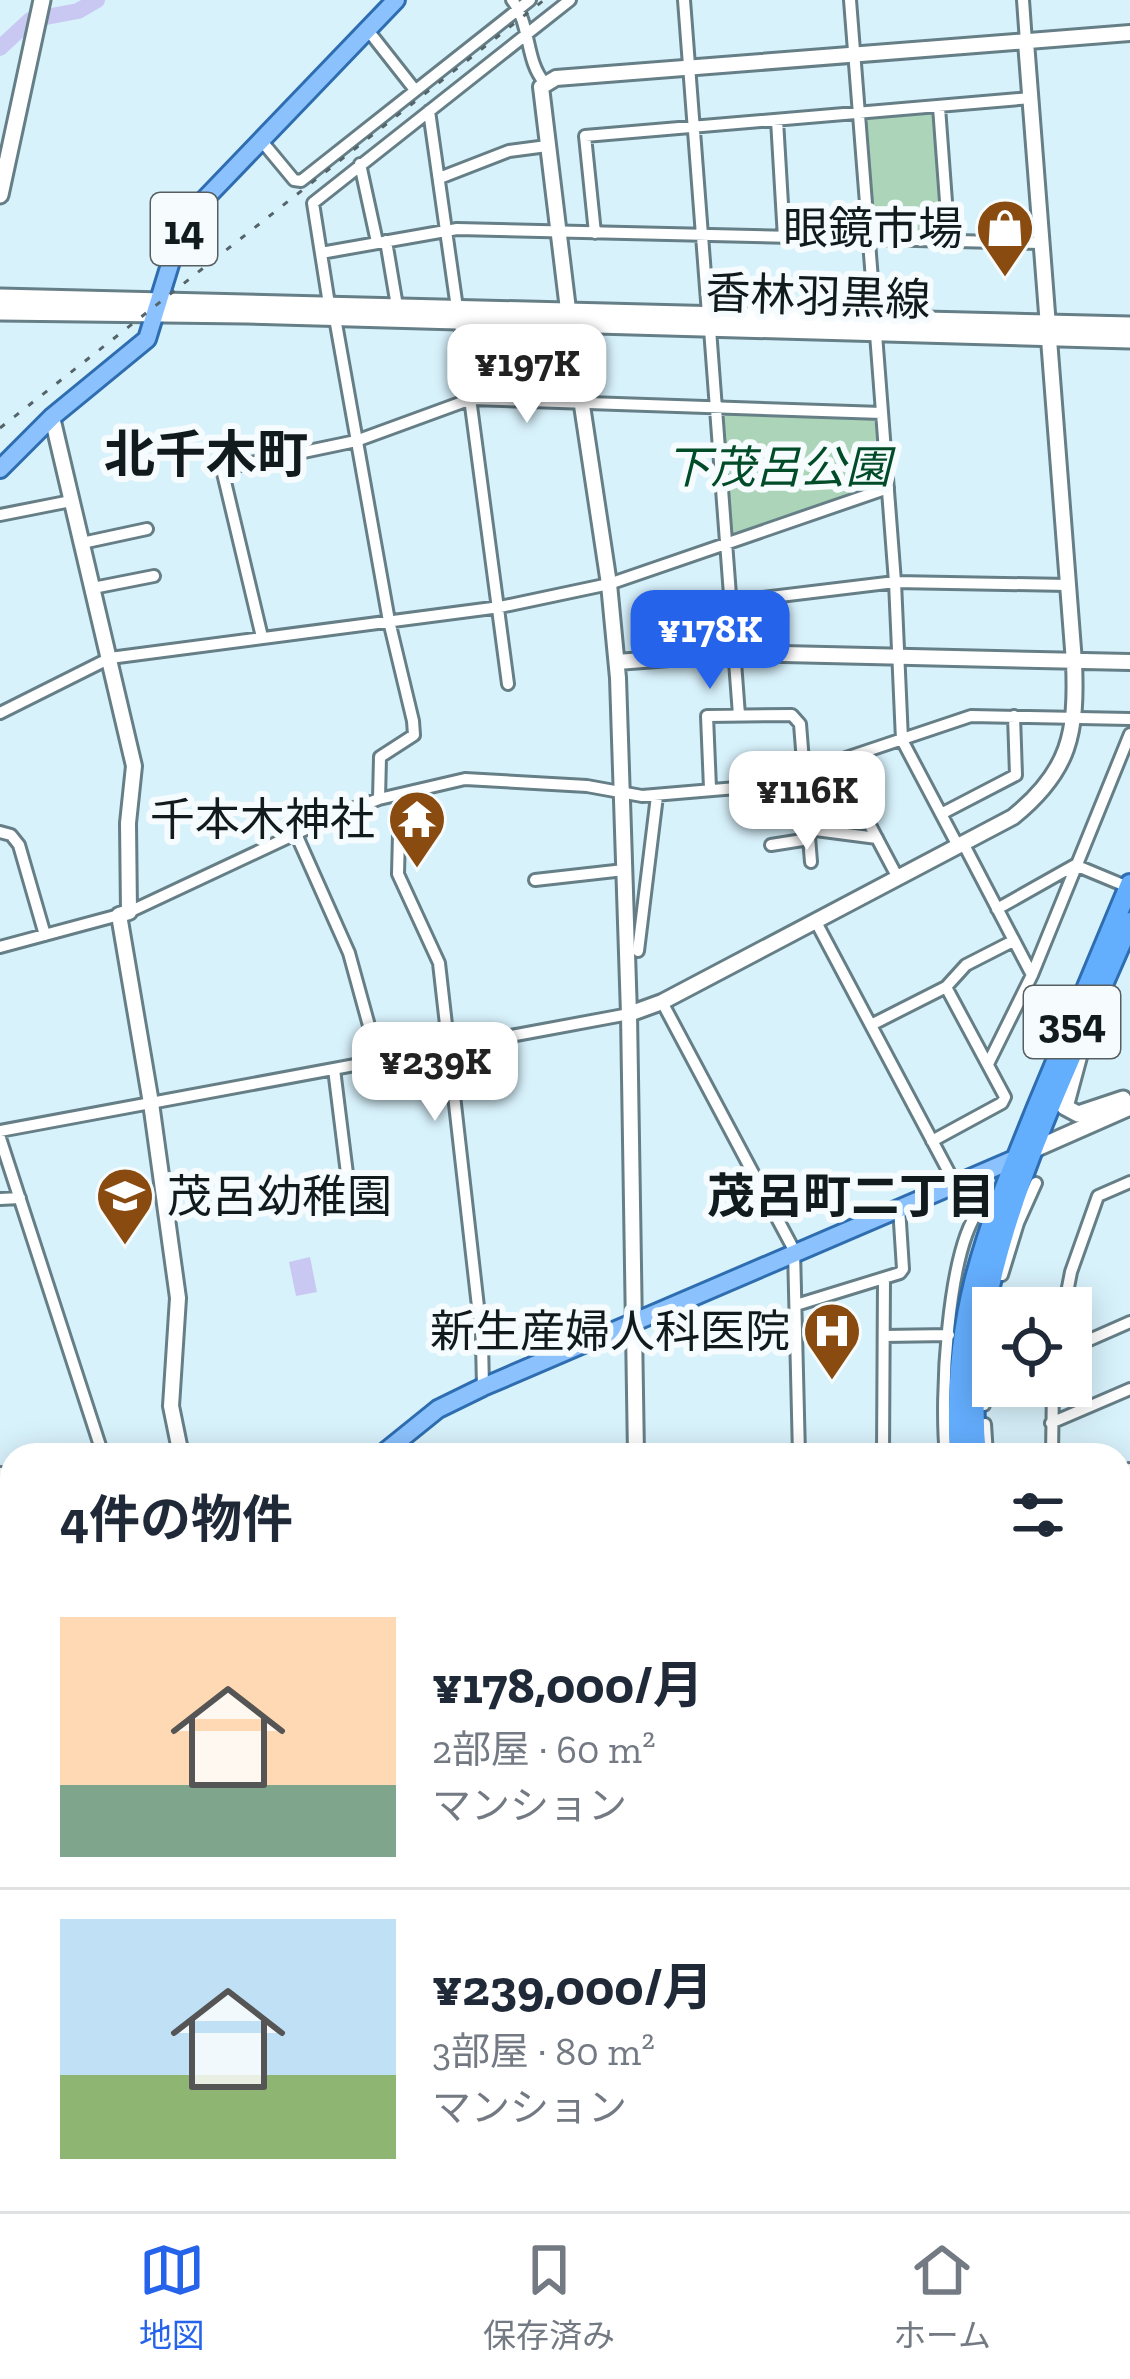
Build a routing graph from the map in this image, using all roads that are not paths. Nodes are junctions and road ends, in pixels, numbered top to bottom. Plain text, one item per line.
1 (395, 0) edge
2 (570, 0) edge
3 (684, 0) edge
4 (850, 0) edge
5 (1023, 0) edge
6 (520, 3) edge
7 (40, 10) edge
8 (367, 29) junction
9 (1130, 33) edge
10 (528, 34) junction
11 (1026, 42) junction
12 (854, 55) junction
13 (690, 68) junction
14 (544, 82) junction
15 (416, 90) junction
16 (1031, 98) junction
17 (939, 107) junction
18 (429, 111) junction
19 (859, 113) junction
20 (776, 120) junction
21 (694, 127) junction
22 (260, 139) junction
23 (547, 146) junction
24 (360, 164) junction
25 (442, 177) junction
26 (0, 194) edge
27 (448, 229) junction
28 (559, 232) junction
29 (595, 233) junction
30 (702, 236) junction
31 (784, 238) junction
32 (868, 239) junction
33 (381, 242) junction
34 (949, 242) junction
35 (1042, 243) junction
36 (321, 253) junction
37 (0, 297) edge
38 (398, 306) junction
39 (157, 307) junction
40 (332, 311) junction
41 (0, 312) edge
42 (459, 315) junction
43 (569, 318) junction
44 (709, 321) junction
45 (1130, 325) edge
46 (876, 326) junction
47 (1049, 330) junction
48 (1130, 340) edge
49 (471, 399) junction
50 (583, 405) junction
51 (716, 410) junction
52 (882, 413) junction
53 (52, 417) junction
54 (356, 441) junction
55 (0, 470) edge
56 (888, 488) junction
57 (71, 501) junction
58 (0, 515) edge
59 (147, 529) dead end
60 (82, 543) junction
61 (727, 545) junction
62 (154, 576) dead end
63 (895, 582) junction
64 (609, 584) junction
65 (1068, 585) junction
66 (93, 589) junction
67 (730, 602) junction
68 (500, 607) junction
69 (388, 621) junction
70 (262, 637) junction
71 (736, 652) junction
72 (899, 654) junction
73 (110, 658) junction
74 (616, 662) junction
75 (1074, 662) junction
76 (1130, 662) edge
77 (508, 684) dead end
78 (0, 713) edge
79 (739, 715) junction
80 (1013, 716) junction
81 (1076, 717) junction
82 (1130, 719) edge
83 (1130, 734) edge
84 (902, 740) junction
85 (836, 761) junction
86 (804, 775) junction
87 (710, 788) junction
88 (623, 793) junction
89 (777, 794) junction
90 (400, 795) junction
91 (657, 796) junction
92 (380, 799) junction
93 (941, 814) junction
94 (0, 832) edge
95 (296, 834) junction
96 (809, 834) junction
97 (877, 838) junction
98 (960, 844) junction
99 (771, 845) dead end
100 (811, 862) dead end
101 (1075, 865) junction
102 (624, 870) junction
103 (898, 878) junction
104 (536, 880) dead end
105 (1129, 886) edge
106 (997, 909) junction
107 (124, 914) junction
108 (816, 922) junction
109 (1130, 922) edge
110 (45, 935) junction
111 (1013, 941) junction
112 (0, 947) edge
113 (638, 951) dead end
114 (1032, 976) junction
115 (946, 987) junction
116 (662, 1002) junction
117 (629, 1014) junction
118 (871, 1025) junction
119 (1084, 1031) junction
120 (450, 1047) junction
121 (380, 1061) junction
122 (988, 1064) junction
123 (334, 1069) junction
124 (1128, 1101) edge
125 (151, 1103) junction
126 (0, 1134) edge
127 (932, 1142) junction
128 (1027, 1148) junction
129 (952, 1178) junction
130 (1130, 1182) edge
131 (1036, 1183) dead end
132 (0, 1198) edge
133 (20, 1198) junction
134 (899, 1207) junction
135 (979, 1210) dead end
136 (352, 1214) dead end
137 (1016, 1215) junction
138 (794, 1250) junction
139 (884, 1278) junction
140 (971, 1286) junction
141 (991, 1287) edge
142 (1000, 1287) edge
143 (1068, 1287) edge
144 (796, 1305) junction
145 (954, 1305) junction
146 (1130, 1322) edge
147 (634, 1323) junction
148 (949, 1335) junction
149 (884, 1336) junction
150 (1092, 1339) edge
151 (483, 1387) junction
152 (1130, 1389) edge
153 (979, 1407) edge
154 (979, 1407) edge
155 (1052, 1407) edge
156 (1051, 1423) junction
157 (100, 1443) edge
158 (179, 1443) edge
159 (395, 1443) edge
160 (636, 1443) edge
161 (799, 1443) edge
162 (883, 1443) edge
163 (946, 1443) edge
164 (959, 1443) edge
165 (977, 1443) edge
166 (985, 1443) edge
167 (1052, 1443) edge

1 - 8 main road, 14
2 - 10 street
3 - 13 street
4 - 12 street
5 - 11 street
6 - 10 street
6 - 15 street
7 - 26 main road
8 - 15 street
8 - 22 main road, 14
9 - 11 street
10 - 14 street
10 - 18 street
11 - 12 street
11 - 16 street
12 - 13 street
12 - 19 street
13 - 14 street
13 - 21 street
14 - 23 street
15 - 22 street
16 - 17 street
16 - 35 street
17 - 19 street
17 - 34 street
18 - 24 street
18 - 25 street
19 - 20 street
19 - 32 street
20 - 21 street
20 - 31 street
21 - 29 street
21 - 30 street
22 - 39 main road, 14
23 - 25 street
23 - 28 street
24 - 33 street
24 - 36 street
25 - 27 street
27 - 28 street
27 - 33 street
27 - 42 street
28 - 29 street
28 - 43 street
29 - 30 street
30 - 31 street
30 - 44 street
31 - 32 street
32 - 34 street
32 - 46 street
33 - 36 street
33 - 38 street
34 - 35 street
35 - 47 street
36 - 40 street
37 - 39 main road, 香林羽黒線
38 - 40 main road, 香林羽黒線
38 - 42 main road, 香林羽黒線
39 - 40 main road, 香林羽黒線
39 - 41 main road, 香林羽黒線
39 - 53 main road, 14
40 - 42 main road, 香林羽黒線
40 - 54 street
42 - 43 main road, 香林羽黒線
42 - 49 street
43 - 44 main road, 香林羽黒線
43 - 50 street
44 - 46 main road, 香林羽黒線
44 - 51 street
45 - 47 main road, 香林羽黒線
46 - 47 main road, 香林羽黒線
46 - 52 street
47 - 48 main road, 香林羽黒線
47 - 65 street
49 - 50 street
49 - 54 street
49 - 68 street
50 - 51 street
50 - 64 street
51 - 52 street
51 - 61 street
52 - 56 street
53 - 55 main road, 14
53 - 57 street
54 - 69 street
54 - 70 street
56 - 61 street
56 - 63 street
57 - 58 street
57 - 60 street
59 - 60 street
60 - 66 street
61 - 64 street
61 - 67 street
62 - 66 street
63 - 65 street
63 - 67 street
63 - 72 street
64 - 68 street
64 - 74 street
65 - 75 street
66 - 73 street
67 - 71 street
68 - 69 street
68 - 77 street
69 - 70 street
69 - 92 street
70 - 73 street
71 - 72 street
71 - 74 street
71 - 79 street
72 - 75 street
72 - 84 street
73 - 78 street
73 - 107 street
74 - 88 street
75 - 76 street
75 - 81 street
79 - 86 street
79 - 87 street
80 - 81 street
80 - 84 street
80 - 93 street
81 - 82 street
81 - 98 street
83 - 101 street
84 - 85 street
84 - 93 street
85 - 86 street
85 - 97 street
86 - 89 street
86 - 96 street
87 - 89 street
87 - 91 street
88 - 90 street
88 - 91 street
88 - 102 street
89 - 96 street
90 - 92 street
90 - 120 street
91 - 113 street
92 - 95 street
93 - 98 street
94 - 110 street
95 - 107 street
95 - 121 street
96 - 97 street
96 - 99 street
96 - 100 street
97 - 103 street
98 - 103 street
98 - 106 street
101 - 105 street
101 - 106 street
101 - 114 street
102 - 104 street
102 - 117 street
103 - 108 street
105 - 128 highway, 354
106 - 111 street
107 - 110 street
107 - 125 street
108 - 116 street
108 - 118 street
109 - 119 highway, 354
110 - 112 street
111 - 114 street
111 - 115 street
114 - 122 street
115 - 118 street
115 - 122 street
116 - 117 street
116 - 138 street
117 - 120 street
117 - 147 street
118 - 127 street
119 - 124 main road
119 - 128 highway, 354
120 - 121 street
120 - 151 street
121 - 123 street
122 - 127 street
123 - 125 street
123 - 136 street
124 - 128 main road
125 - 126 street
125 - 158 street
126 - 133 street
127 - 129 street
128 - 129 main road
128 - 134 main road
128 - 137 highway, 354
128 - 140 highway, 354
129 - 134 main road
130 - 143 street
131 - 137 street
132 - 133 street
133 - 157 street
134 - 138 main road
134 - 139 street
135 - 145 street
137 - 141 highway, 354
137 - 142 street
138 - 144 street
138 - 147 main road
139 - 144 street
139 - 149 street
140 - 145 street
140 - 164 highway, 354
144 - 161 street
145 - 148 street
146 - 150 street
147 - 151 main road
147 - 160 street
148 - 149 street
148 - 163 street
149 - 162 street
151 - 159 main road
152 - 156 street
153 - 165 highway, 354
154 - 166 street
155 - 156 street
156 - 167 street

